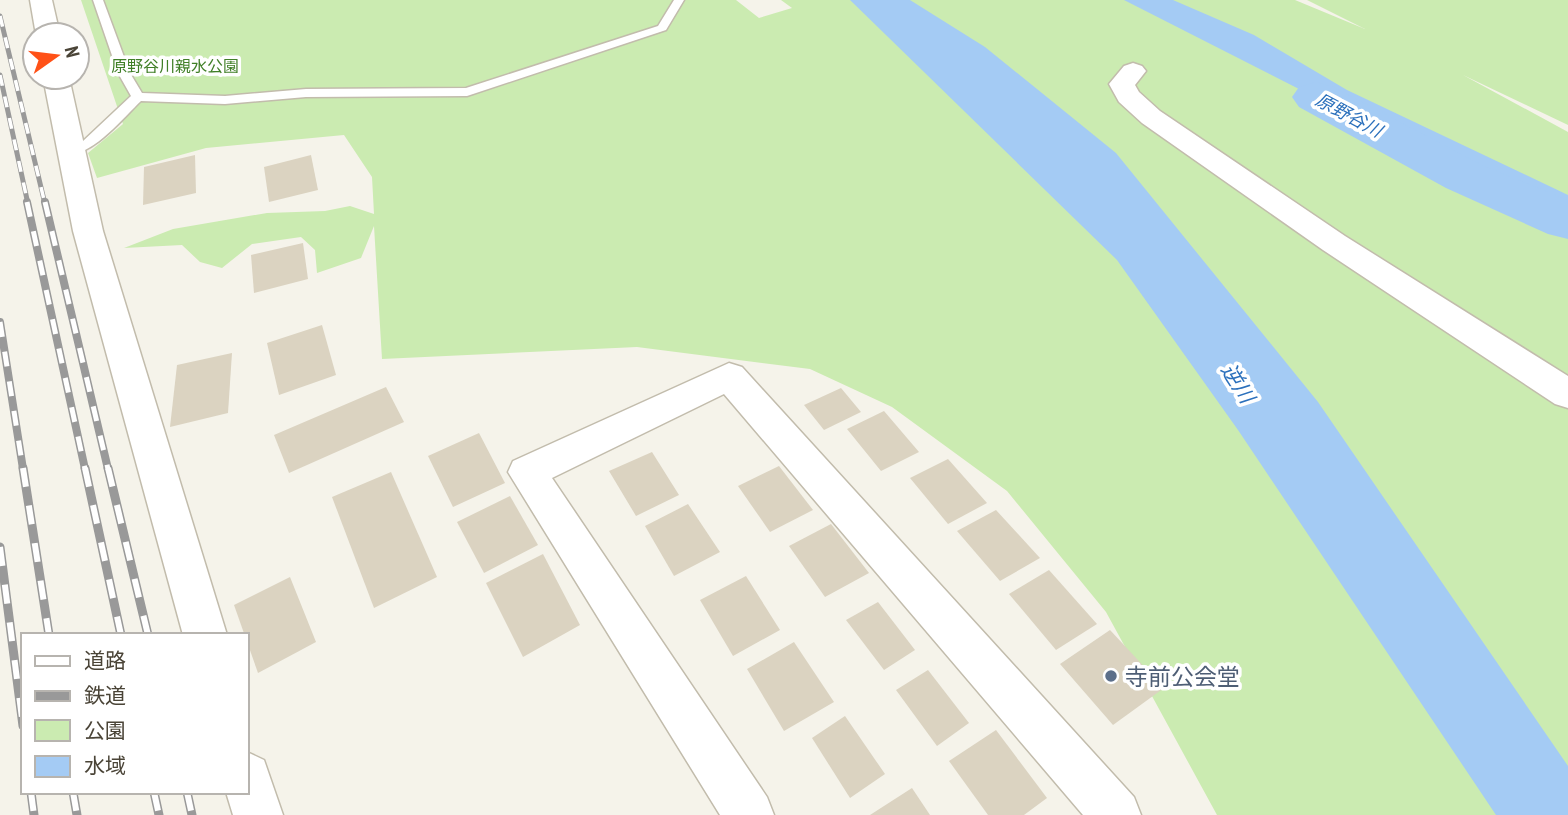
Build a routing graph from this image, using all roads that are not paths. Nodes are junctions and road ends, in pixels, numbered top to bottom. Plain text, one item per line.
1 (41, 0) edge
2 (98, 0) edge
3 (679, 0) edge
4 (45, 21) edge
5 (1133, 71) dead end
6 (59, 91) edge
7 (138, 97) junction
8 (71, 151) junction
9 (1568, 394) edge
10 (204, 633) edge
11 (248, 780) edge
12 (258, 815) edge
13 (749, 815) edge
14 (1116, 815) edge

1 - 4 street
2 - 7 lane
3 - 7 lane
5 - 9 street
6 - 8 street
7 - 8 lane
8 - 10 street
11 - 12 street
13 - 14 street

